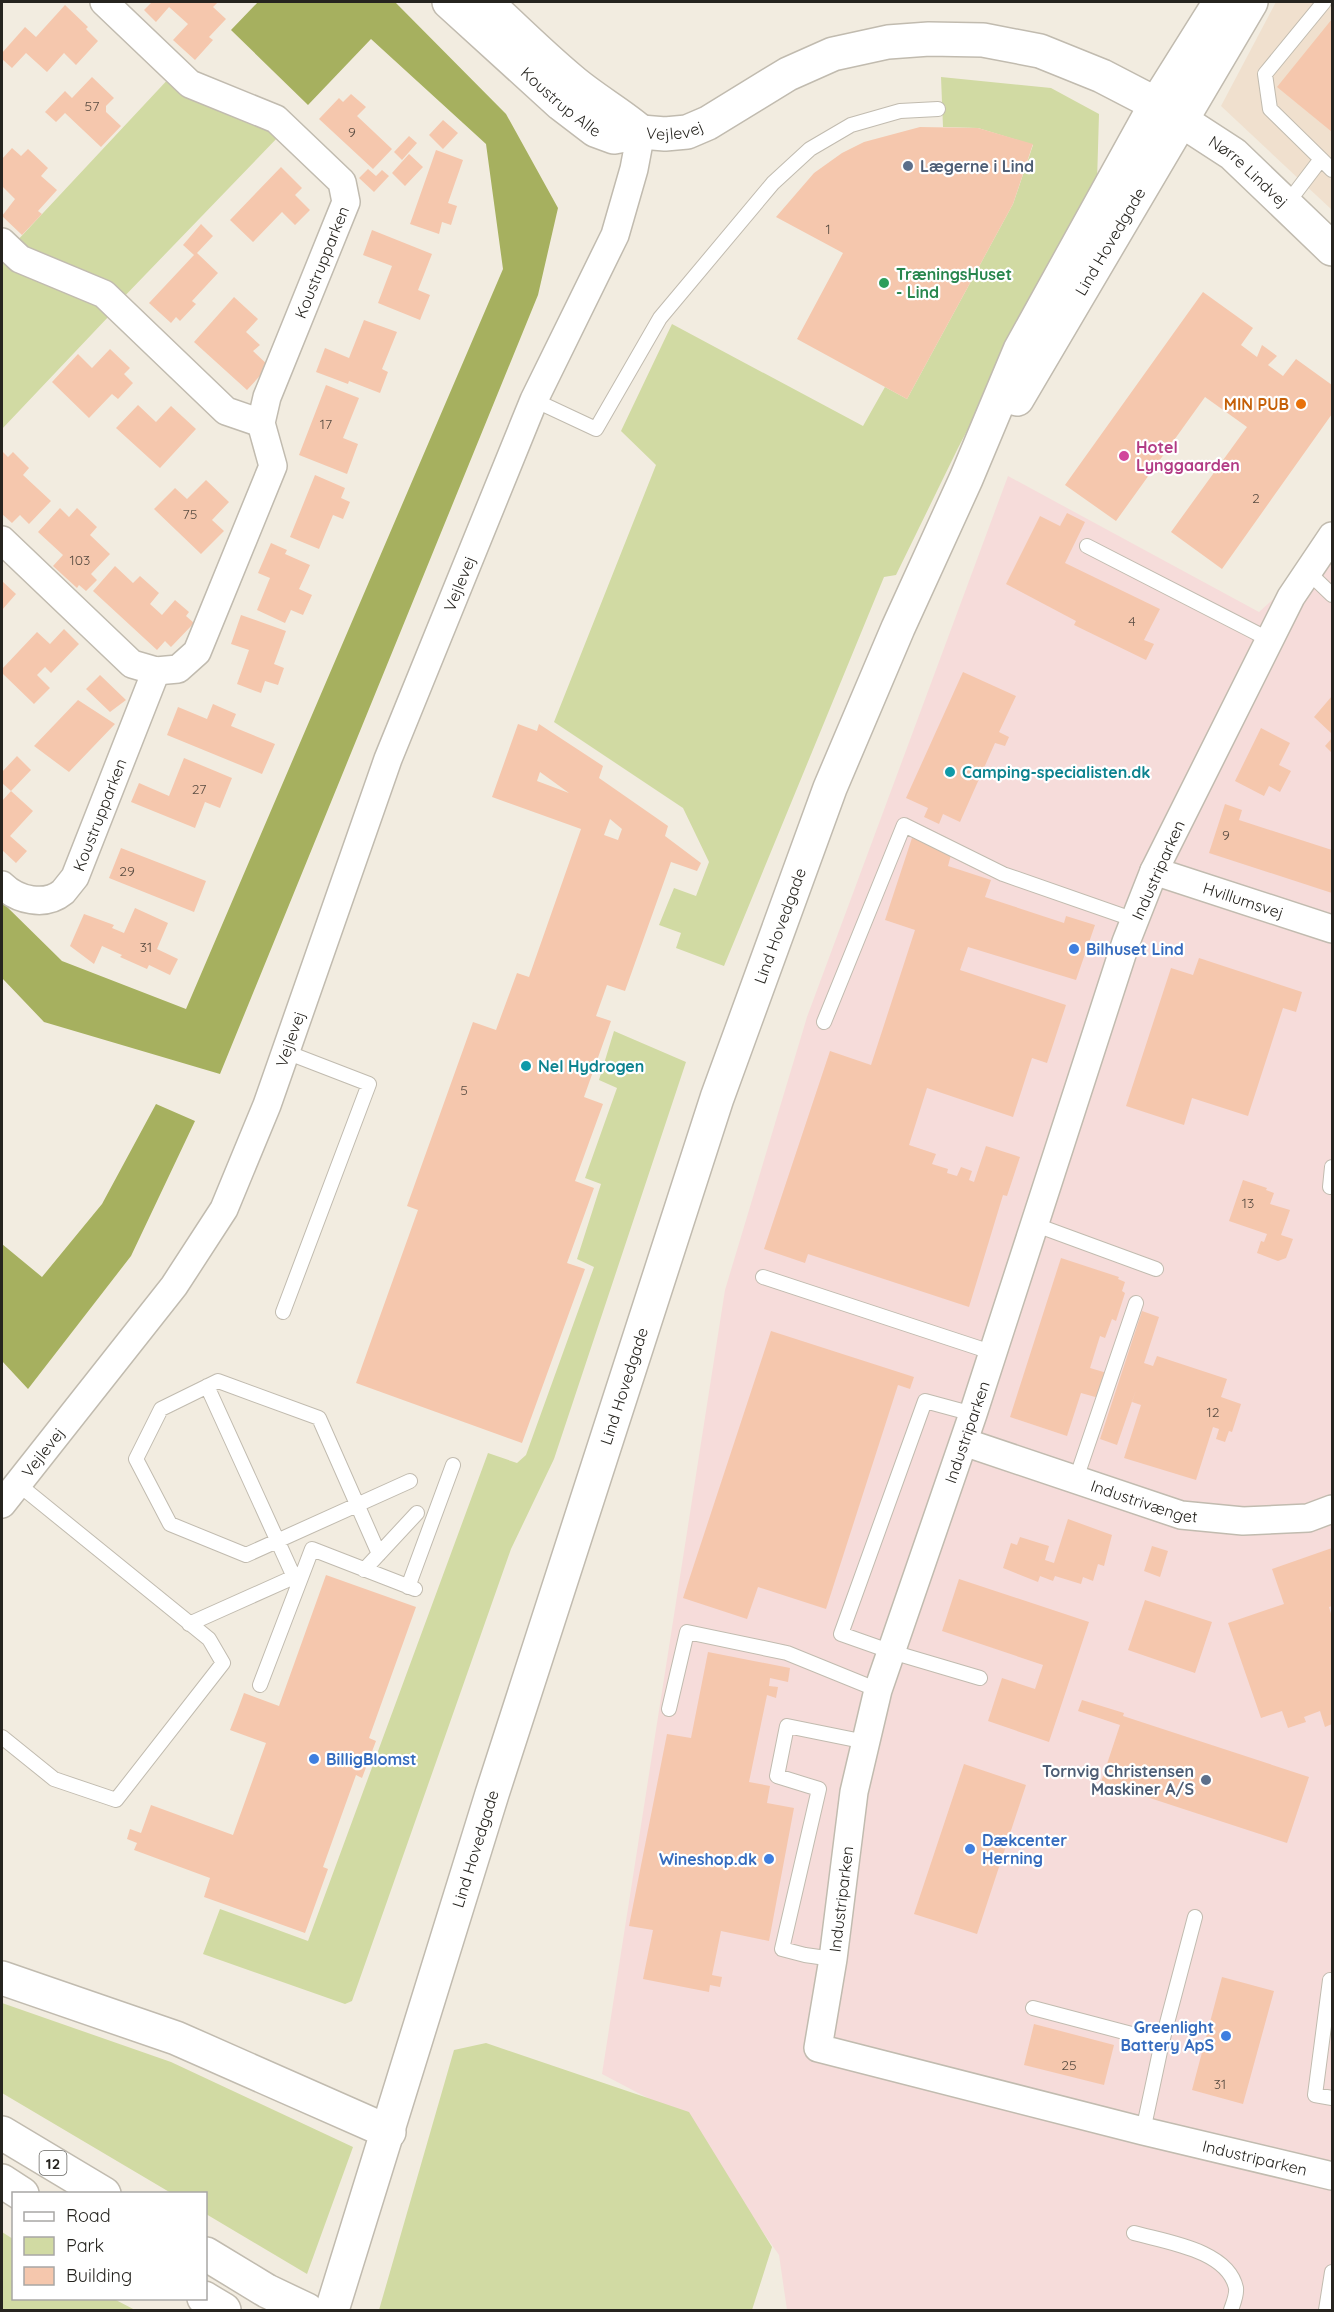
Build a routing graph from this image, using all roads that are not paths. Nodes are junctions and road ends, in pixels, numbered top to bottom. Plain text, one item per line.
1 (104, 2) edge
2 (449, 2) edge
3 (486, 2) edge
4 (1220, 2) edge
5 (1251, 2) edge
6 (1324, 2) edge
7 (938, 109) dead end
8 (1168, 112) junction
9 (641, 132) junction
10 (1320, 159) junction
11 (1332, 170) edge
12 (1286, 205) junction
13 (2, 242) edge
14 (1332, 249) edge
15 (534, 400) junction
16 (261, 423) junction
17 (1332, 536) edge
18 (2, 540) edge
19 (1087, 546) dead end
20 (1307, 571) junction
21 (1332, 595) edge
22 (1270, 640) junction
23 (156, 671) junction
24 (1154, 871) junction
25 (2, 885) edge
26 (1135, 920) junction
27 (1332, 929) edge
28 (824, 1022) dead end
29 (286, 1052) junction
30 (1332, 1167) edge
31 (1332, 1186) edge
32 (1036, 1225) junction
33 (1156, 1269) dead end
34 (763, 1277) dead end
35 (1136, 1303) dead end
36 (283, 1312) dead end
37 (994, 1353) junction
38 (207, 1386) junction
39 (973, 1414) junction
40 (964, 1442) junction
41 (453, 1466) dead end
42 (1076, 1479) junction
43 (410, 1481) dead end
44 (10, 1494) edge
45 (358, 1504) junction
46 (1332, 1509) edge
47 (417, 1513) dead end
48 (278, 1540) junction
49 (380, 1554) junction
50 (364, 1570) junction
51 (297, 1578) junction
52 (189, 1624) junction
53 (892, 1652) junction
54 (980, 1678) dead end
55 (260, 1685) dead end
56 (878, 1690) junction
57 (669, 1709) dead end
58 (2, 1737) edge
59 (866, 1742) junction
60 (1195, 1917) dead end
61 (833, 1959) junction
62 (2, 1978) edge
63 (1330, 1980) dead end
64 (1033, 2008) dead end
65 (1162, 2042) junction
66 (1332, 2098) edge
67 (1143, 2131) junction
68 (389, 2132) junction
69 (2, 2133) edge
70 (1332, 2176) edge
71 (2, 2181) edge
72 (20, 2192) edge
73 (102, 2192) edge
74 (1134, 2233) dead end
75 (207, 2255) edge
76 (1332, 2272) edge
77 (207, 2300) edge
78 (224, 2310) edge
79 (307, 2310) edge
80 (332, 2310) edge
81 (1231, 2310) edge
82 (1326, 2310) edge

1 - 16 street, Koustrupparken
2 - 9 main road, Koustrup Alle
3 - 9 main road, Koustrup Alle
4 - 8 main road, Lind Hovedgade
5 - 8 main road, Lind Hovedgade
6 - 10 lane
7 - 15 lane
8 - 9 main road, Vejlevej
8 - 12 main road, Nørre Lindvej
8 - 68 main road, Lind Hovedgade
9 - 15 street, Vejlevej
10 - 11 lane
10 - 12 lane
12 - 14 main road, Nørre Lindvej
13 - 16 street
15 - 29 street, Vejlevej
16 - 23 street, Koustrupparken
17 - 20 street, Industriparken
18 - 23 street
19 - 22 lane
20 - 21 lane
20 - 22 street, Industriparken
22 - 24 street, Industriparken
23 - 25 street, Koustrupparken
24 - 26 street, Industriparken
24 - 27 street, Hvillumsvej
26 - 28 lane
26 - 32 street, Industriparken
29 - 36 lane
29 - 44 street, Vejlevej
30 - 31 lane
32 - 33 lane
32 - 37 street, Industriparken
34 - 37 lane
35 - 42 lane
37 - 39 street, Industriparken
38 - 45 lane
38 - 48 lane
38 - 48 lane
39 - 40 street, Industriparken
39 - 53 lane
40 - 42 street, Industrivænget
40 - 53 street, Industriparken
41 - 50 lane
42 - 46 street, Industrivænget
43 - 45 lane
44 - 52 lane
45 - 48 lane
45 - 49 lane
47 - 49 lane
48 - 51 lane
49 - 50 lane
50 - 51 lane
51 - 52 lane
51 - 55 lane
52 - 58 lane
53 - 54 lane
53 - 56 street, Industriparken
56 - 57 lane
56 - 59 street, Industriparken
59 - 61 street, Industriparken
59 - 61 lane
60 - 65 lane
61 - 67 street, Industriparken
62 - 68 main road
63 - 66 lane
64 - 65 lane
65 - 67 lane
67 - 70 street, Industriparken
68 - 80 main road, Lind Hovedgade
69 - 73 main road, 12
71 - 72 main road
74 - 81 lane
75 - 79 main road
76 - 82 lane
77 - 78 main road

